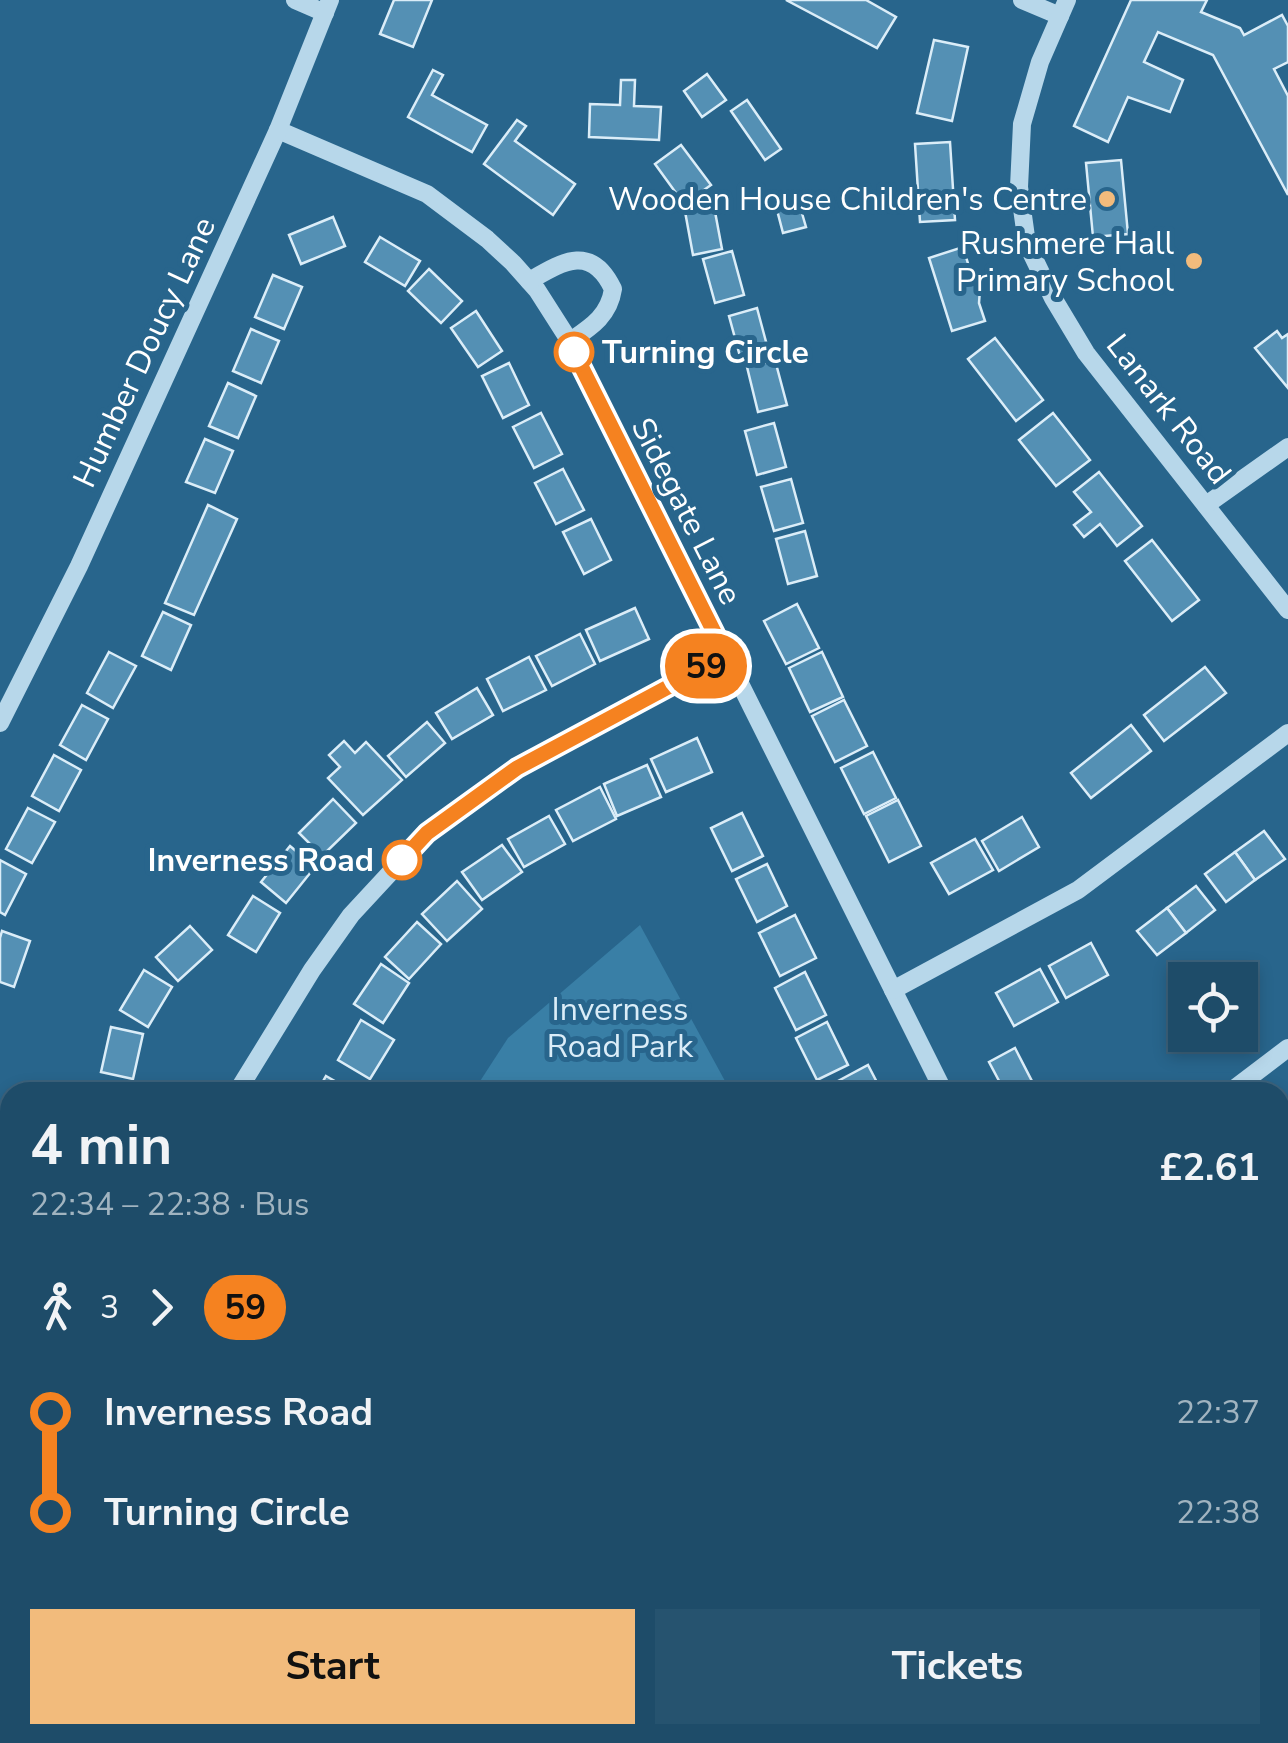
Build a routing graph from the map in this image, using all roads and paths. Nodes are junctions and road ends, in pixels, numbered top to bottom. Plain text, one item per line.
1 (295, 0) edge
2 (1022, 0) edge
3 (328, 6) edge
4 (1063, 8) edge
5 (278, 130) junction
6 (529, 281) junction
7 (569, 342) junction
8 (1288, 447) edge
9 (1206, 506) junction
10 (1288, 610) edge
11 (726, 656) junction
12 (0, 723) edge
13 (1288, 734) edge
14 (893, 990) junction
15 (1288, 1048) edge
16 (243, 1082) edge
17 (939, 1082) edge
18 (1243, 1082) edge

1 - 3 street
2 - 4 street
3 - 5 street, Humber Doucy Lane
4 - 9 street, Lanark Road
5 - 6 street, Sidegate Lane
5 - 12 street, Humber Doucy Lane
6 - 7 street, Sidegate Lane
6 - 7 street
7 - 11 street, Sidegate Lane
8 - 9 street
9 - 10 street, Lanark Road
11 - 14 street, Sidegate Lane
11 - 16 street
13 - 14 street
14 - 17 street, Sidegate Lane
15 - 18 street

